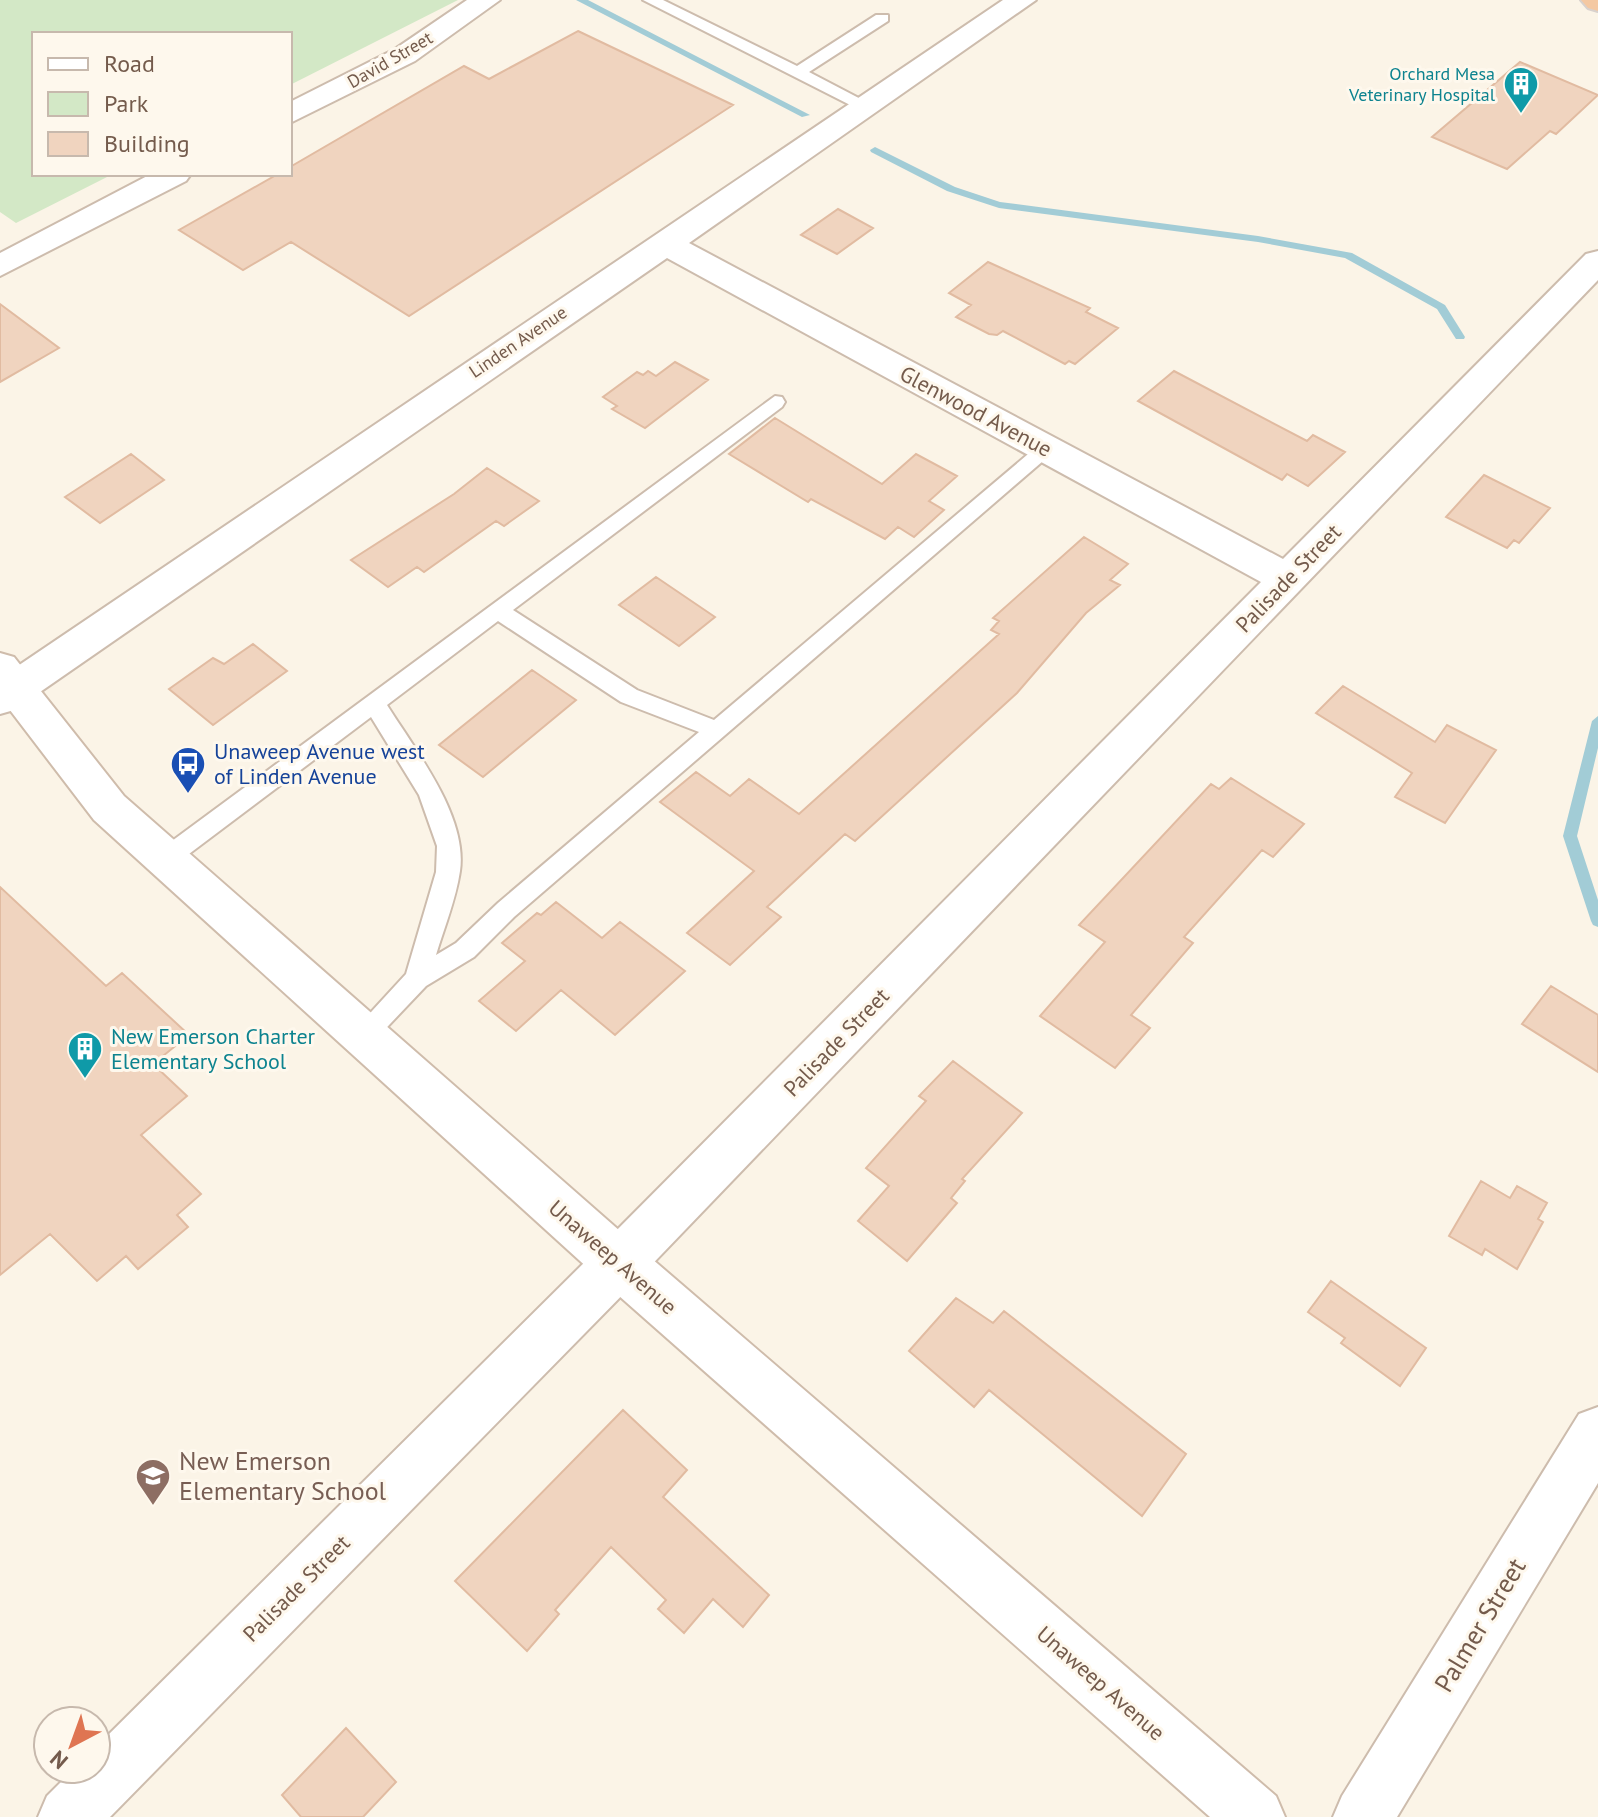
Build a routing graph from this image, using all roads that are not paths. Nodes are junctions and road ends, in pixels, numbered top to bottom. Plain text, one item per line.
1 (486, 0) edge
2 (651, 0) edge
3 (1022, 0) edge
4 (882, 18) dead end
5 (798, 72) junction
6 (866, 106) junction
7 (292, 113) edge
8 (171, 176) edge
9 (664, 243) junction
10 (1598, 261) edge
11 (0, 266) edge
12 (775, 402) dead end
13 (1047, 449) junction
14 (1288, 579) junction
15 (497, 610) junction
16 (5, 685) edge
17 (374, 703) junction
18 (717, 730) junction
19 (165, 859) junction
20 (417, 979) junction
21 (363, 1035) junction
22 (619, 1263) junction
23 (1598, 1433) edge
24 (68, 1817) edge
25 (1255, 1817) edge
26 (1363, 1817) edge

1 - 7 street, David Street
2 - 5 lane
3 - 6 street, Linden Avenue
4 - 5 lane
5 - 6 lane
6 - 9 street, Linden Avenue
8 - 11 street
9 - 13 street, Glenwood Avenue
9 - 16 street, Linden Avenue
10 - 14 street, Palisade Street
12 - 15 lane
13 - 14 street, Glenwood Avenue
13 - 18 lane
14 - 22 street, Palisade Street
15 - 17 lane
15 - 18 lane
16 - 19 street, Unaweep Avenue
17 - 19 lane
17 - 20 lane
18 - 20 lane
19 - 21 street, Unaweep Avenue
20 - 21 lane
21 - 22 street, Unaweep Avenue
22 - 24 street, Palisade Street
22 - 25 street, Unaweep Avenue
23 - 26 street, Palmer Street

